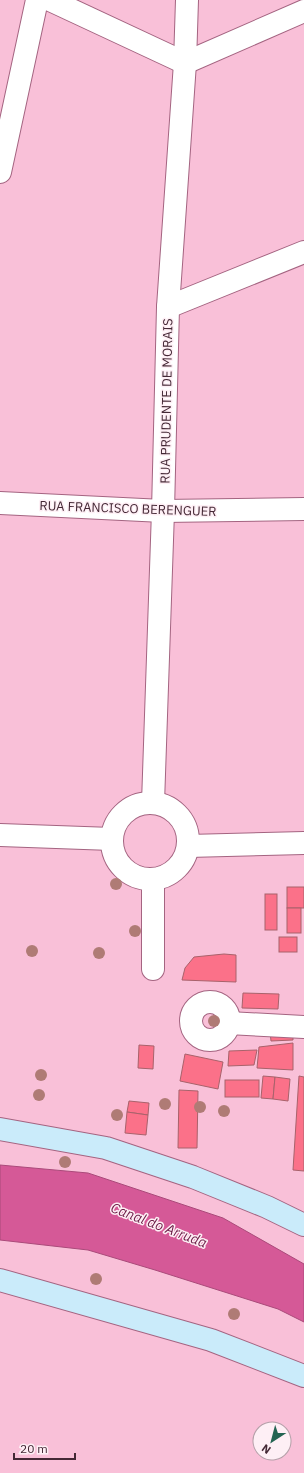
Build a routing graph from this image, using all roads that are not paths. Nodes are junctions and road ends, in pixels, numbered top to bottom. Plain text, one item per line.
1 (37, 0) edge
2 (50, 0) edge
3 (187, 0) edge
4 (304, 11) edge
5 (185, 63) junction
6 (0, 172) edge
7 (304, 252) edge
8 (168, 307) junction
9 (0, 503) edge
10 (304, 509) edge
11 (163, 511) junction
12 (153, 803) junction
13 (0, 835) edge
14 (112, 839) junction
15 (304, 843) edge
16 (188, 846) junction
17 (152, 880) junction
18 (153, 969) dead end
19 (228, 1023) dead end
20 (304, 1026) edge
21 (0, 1129) edge
22 (304, 1225) edge
23 (0, 1280) edge
24 (304, 1376) edge

1 - 6 street
2 - 5 street
3 - 5 street, RUA PRUDENTE DE MORAIS
4 - 5 street
5 - 8 street, RUA PRUDENTE DE MORAIS
7 - 8 street
8 - 11 street, RUA PRUDENTE DE MORAIS
9 - 11 street, RUA FRANCISCO BERENGUER
10 - 11 street, RUA FRANCISCO BERENGUER
11 - 12 street, RUA PRUDENTE DE MORAIS
12 - 14 street
12 - 16 street
13 - 14 street
14 - 17 street
15 - 16 street
16 - 17 street
17 - 18 street
19 - 20 street
21 - 22 main road
23 - 24 main road

